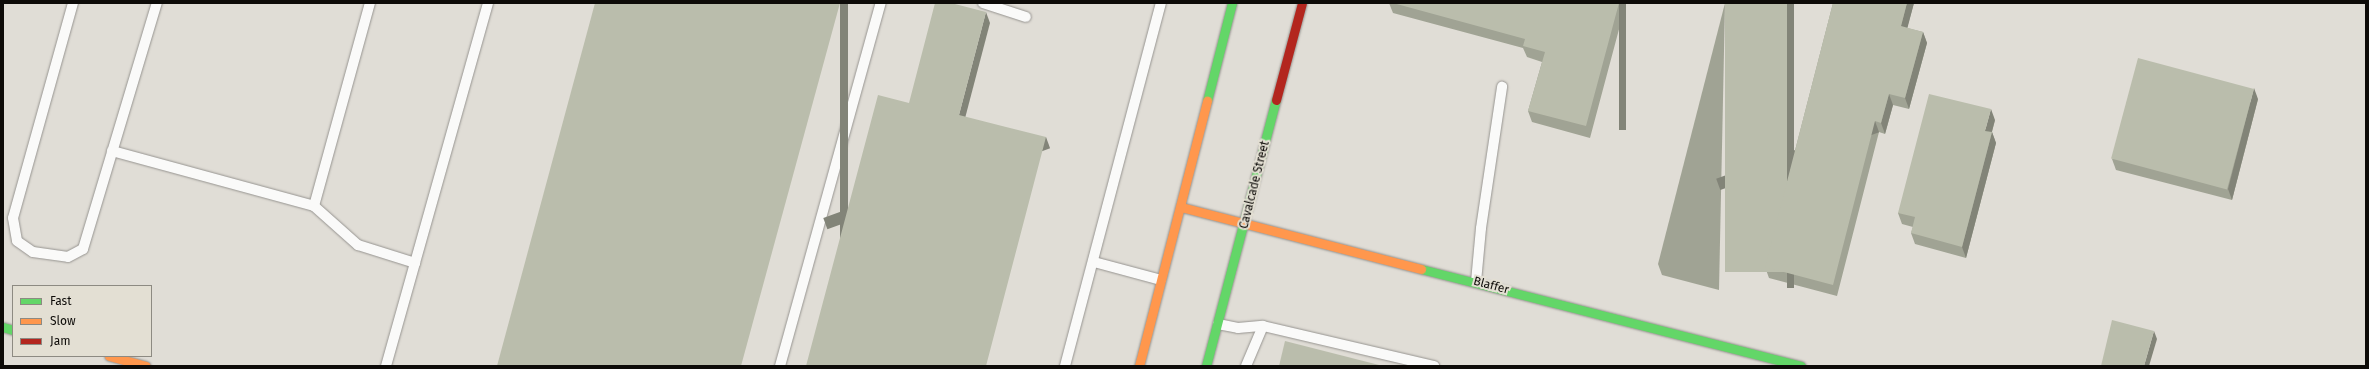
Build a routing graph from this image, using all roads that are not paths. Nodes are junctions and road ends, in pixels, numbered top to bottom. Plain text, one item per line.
1 (73, 3) edge
2 (157, 3) edge
3 (370, 3) edge
4 (488, 3) edge
5 (881, 3) edge
6 (983, 3) edge
7 (1161, 3) edge
8 (1232, 3) edge
9 (1302, 3) edge
10 (1026, 17) dead end
11 (1502, 87) dead end
12 (112, 151) junction
13 (314, 206) junction
14 (1180, 207) junction
15 (1246, 222) junction
16 (1094, 262) junction
17 (415, 263) junction
18 (1161, 280) junction
19 (1476, 282) junction
20 (1218, 324) junction
21 (1263, 326) junction
22 (113, 357) edge
23 (1791, 365) edge
24 (146, 366) edge
25 (386, 366) edge
26 (780, 366) edge
27 (1065, 366) edge
28 (1139, 366) edge
29 (1206, 366) edge
30 (1246, 366) edge
31 (1434, 366) edge
32 (1802, 366) edge

1 - 12 lane
2 - 12 lane
3 - 13 lane
4 - 17 lane
5 - 26 lane
6 - 10 lane
7 - 16 lane
8 - 14 main road
9 - 15 main road, Cavalcade Street
11 - 19 lane
12 - 13 lane
13 - 17 lane
14 - 15 main road, Blaffer
14 - 18 main road
15 - 19 main road, Blaffer
15 - 20 main road, Cavalcade Street
16 - 18 lane
16 - 27 lane
17 - 25 lane
18 - 28 main road
19 - 23 main road, Blaffer
20 - 21 lane
20 - 29 main road, Cavalcade Street
21 - 30 lane
21 - 31 lane
22 - 24 main road
23 - 32 main road, Blaffer

